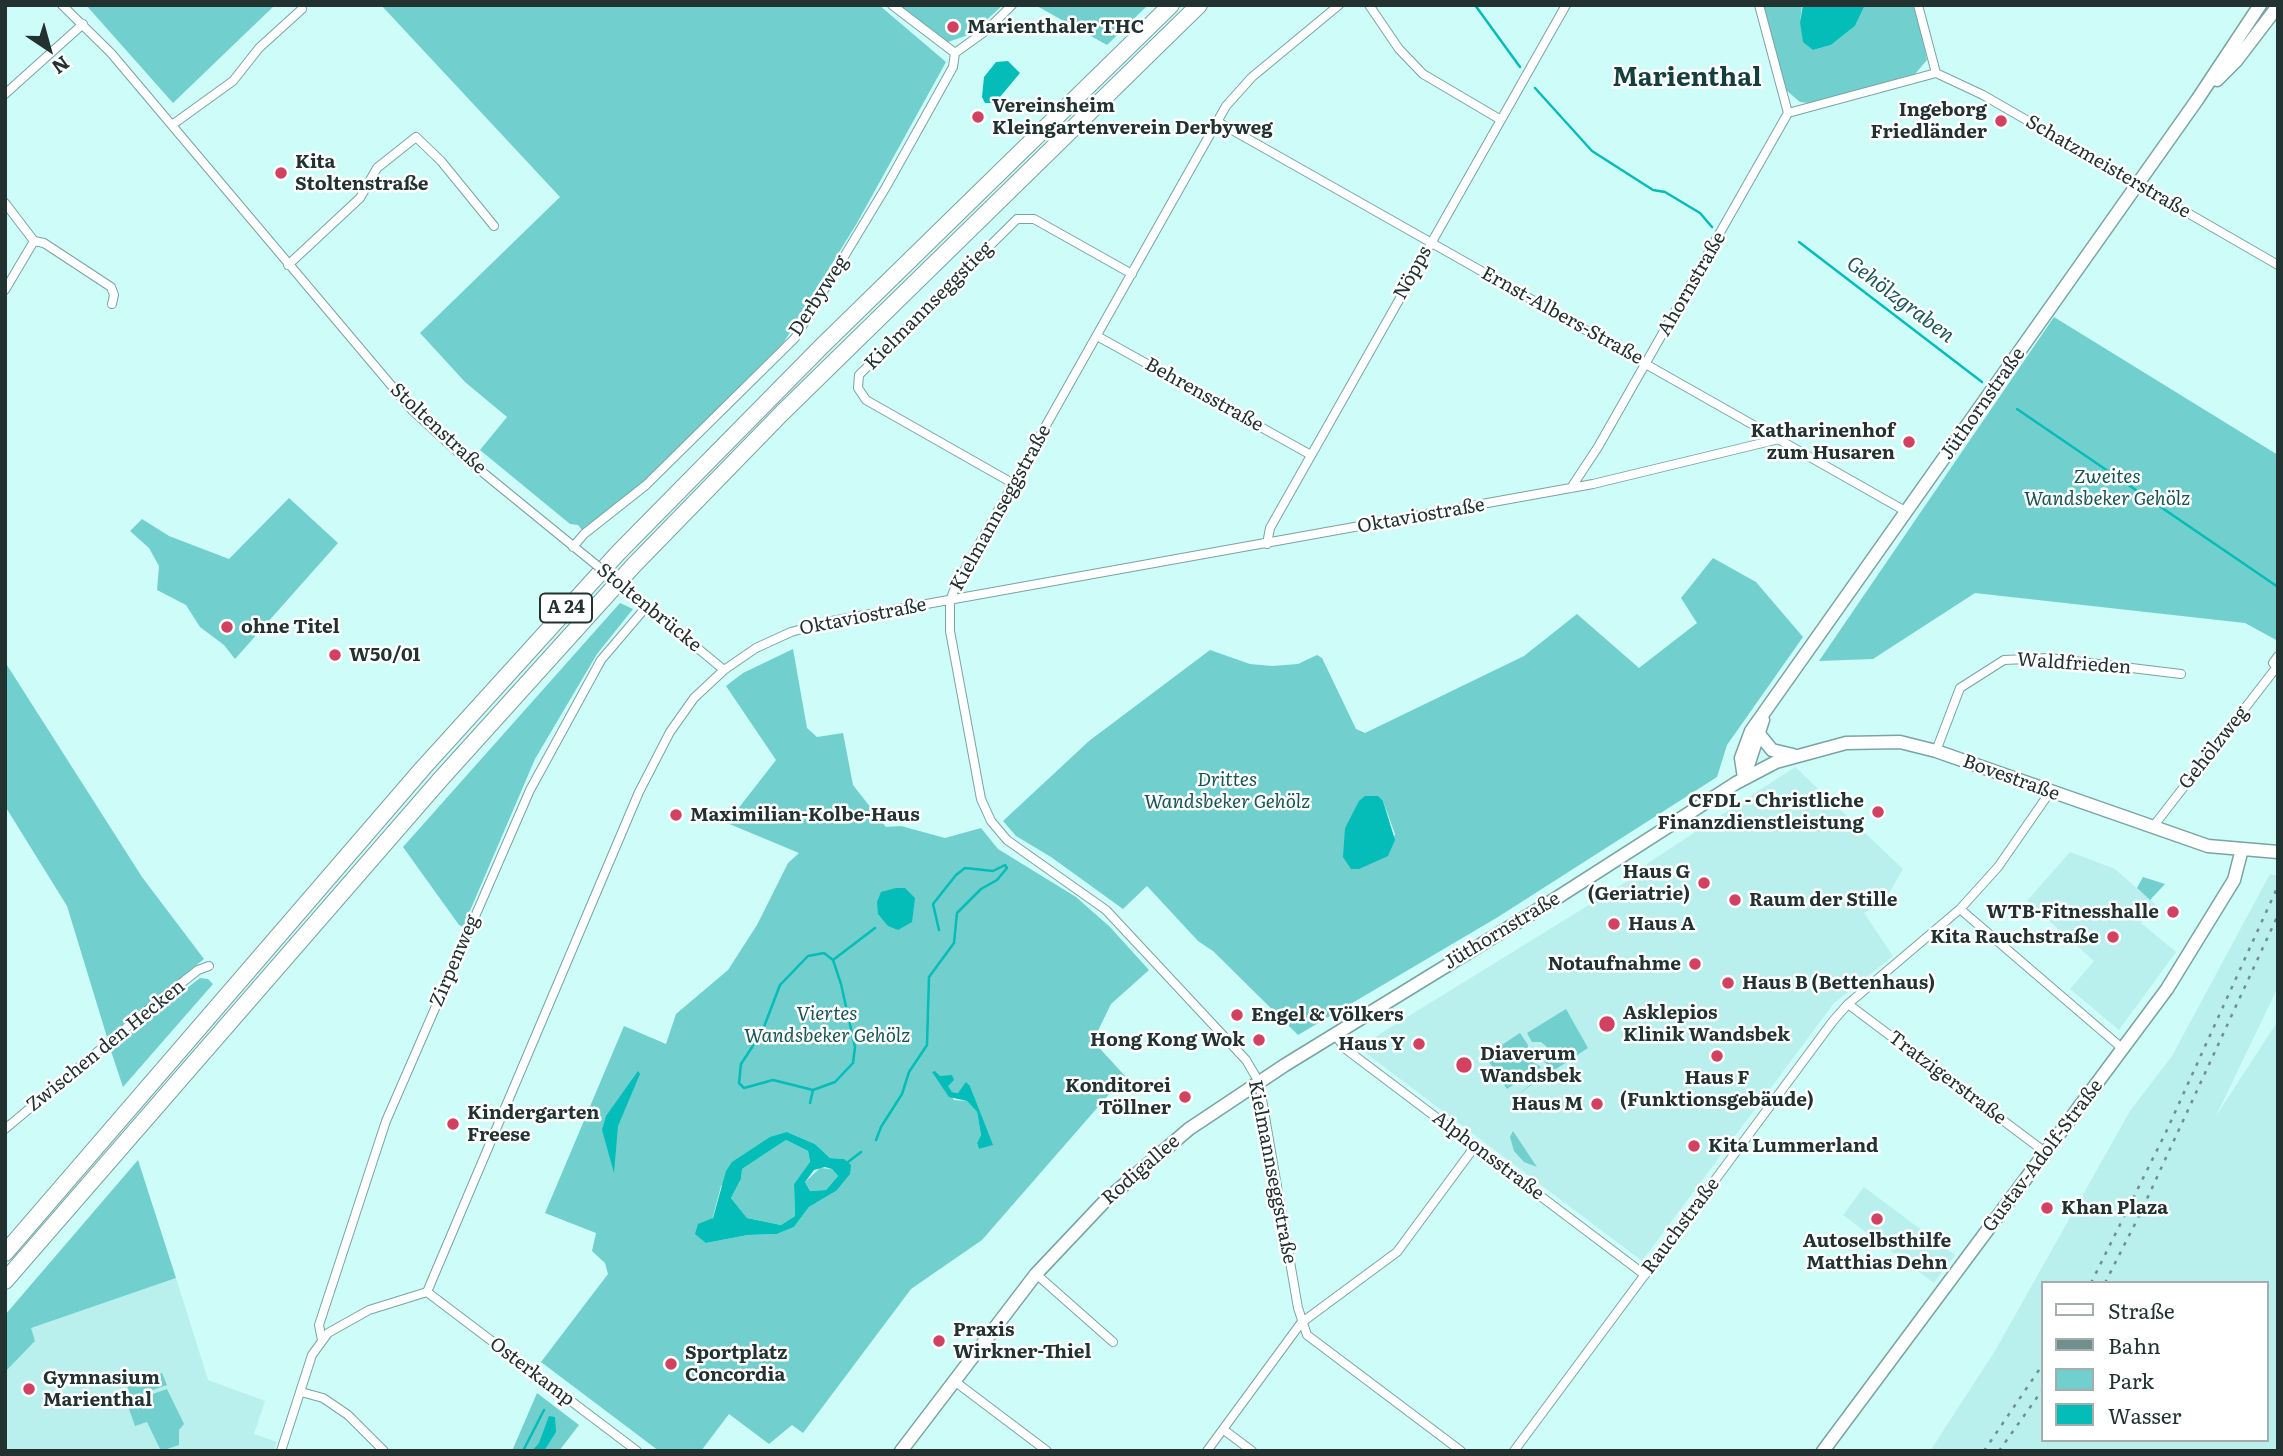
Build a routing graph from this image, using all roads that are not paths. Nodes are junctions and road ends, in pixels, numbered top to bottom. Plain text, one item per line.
1 (62, 5) edge
2 (892, 5) edge
3 (1012, 5) edge
4 (1171, 5) edge
5 (1199, 5) edge
6 (1339, 5) edge
7 (1369, 5) edge
8 (1566, 5) edge
9 (1759, 5) edge
10 (1918, 5) edge
11 (2260, 5) edge
12 (2278, 6) edge
13 (302, 9) dead end
14 (83, 24) junction
15 (955, 53) junction
16 (1936, 73) junction
17 (5, 94) edge
18 (2197, 100) junction
19 (1788, 113) junction
20 (1501, 120) junction
21 (1217, 122) junction
22 (172, 125) junction
23 (2138, 184) junction
24 (5, 203) edge
25 (494, 226) dead end
26 (34, 241) junction
27 (1430, 242) junction
28 (288, 265) junction
29 (2278, 265) edge
30 (1132, 274) junction
31 (5, 290) edge
32 (112, 304) dead end
33 (1097, 336) junction
34 (1646, 363) junction
35 (1779, 439) junction
36 (1311, 455) junction
37 (1013, 484) junction
38 (1571, 488) junction
39 (1907, 512) junction
40 (1267, 544) junction
41 (573, 547) junction
42 (950, 601) junction
43 (647, 606) junction
44 (2278, 656) edge
45 (2277, 669) edge
46 (724, 670) junction
47 (2180, 674) dead end
48 (1769, 707) junction
49 (1759, 734) junction
50 (1936, 751) junction
51 (1794, 755) junction
52 (1744, 778) junction
53 (2050, 792) junction
54 (2152, 828) junction
55 (2242, 849) junction
56 (2278, 852) edge
57 (1960, 909) junction
58 (209, 966) dead end
59 (1848, 1004) junction
60 (1334, 1034) junction
61 (2123, 1049) junction
62 (1259, 1082) junction
63 (5, 1129) edge
64 (1476, 1145) junction
65 (2045, 1152) junction
66 (5, 1253) edge
67 (1036, 1274) junction
68 (1645, 1275) junction
69 (5, 1281) edge
70 (427, 1292) junction
71 (1301, 1323) junction
72 (322, 1340) junction
73 (1113, 1342) dead end
74 (953, 1380) junction
75 (301, 1391) junction
76 (1224, 1430) junction
77 (281, 1451) edge
78 (384, 1451) edge
79 (637, 1451) edge
80 (901, 1451) edge
81 (1048, 1451) edge
82 (1208, 1451) edge
83 (1252, 1451) edge
84 (1461, 1451) edge
85 (1514, 1451) edge
86 (1823, 1451) edge

1 - 14 street, Stoltenstraße
2 - 15 street
3 - 15 street
4 - 66 highway, A 24
5 - 69 highway, A 24
6 - 21 street, Kielmannseggstraße
7 - 20 street
8 - 20 street, Nöpps
9 - 19 street
10 - 16 street
11 - 18 street, Jüthornstraße
12 - 18 street, Jüthornstraße
13 - 22 street
14 - 17 street
14 - 22 street, Stoltenstraße
15 - 41 street, Derbyweg
16 - 19 street
16 - 23 street, Schatzmeisterstraße
18 - 23 street, Jüthornstraße
19 - 34 street, Ahornstraße
20 - 27 street, Nöpps
21 - 27 street, Ernst-Albers-Straße
21 - 30 street, Kielmannseggstraße
22 - 28 street, Stoltenstraße
23 - 29 street, Schatzmeisterstraße
23 - 39 street, Jüthornstraße
24 - 26 street
25 - 28 street
26 - 31 street
26 - 32 street
27 - 34 street, Ernst-Albers-Straße
27 - 36 street, Nöpps
28 - 41 street, Stoltenstraße
30 - 33 street, Kielmannseggstraße
30 - 37 street, Kielmannseggstieg
33 - 36 street, Behrensstraße
33 - 37 street, Kielmannseggstraße
34 - 35 street, Ernst-Albers-Straße
34 - 38 street, Ahornstraße
35 - 38 street, Oktaviostraße
35 - 39 street, Ernst-Albers-Straße
36 - 40 street, Nöpps
37 - 42 street, Kielmannseggstraße
38 - 40 street, Oktaviostraße
39 - 48 street, Jüthornstraße
40 - 42 street, Oktaviostraße
41 - 43 street, Stoltenbrücke, bridge
42 - 46 street, Oktaviostraße
42 - 62 street, Kielmannseggstraße
43 - 46 street, Stoltenbrücke
43 - 72 street, Zirpenweg
44 - 45 street, Gehölzweg
45 - 54 street, Gehölzweg
46 - 70 street, Oktaviostraße
47 - 50 street, Waldfrieden
48 - 49 street, Jüthornstraße
48 - 52 street, Jüthornstraße
49 - 51 street
49 - 52 street, Jüthornstraße
50 - 51 street, Bovestraße
50 - 53 street, Bovestraße
51 - 52 street, Bovestraße
52 - 60 street, Jüthornstraße
53 - 54 street, Bovestraße
53 - 57 street, Rauchstraße
54 - 55 street, Bovestraße
55 - 56 street, Bovestraße
55 - 61 street, Gustav-Adolf-Straße
57 - 59 street, Rauchstraße
57 - 61 street
58 - 63 street, Zwischen den Hecken
59 - 65 street, Tratzigerstraße
59 - 68 street, Rauchstraße
60 - 62 street, Jüthornstraße
60 - 64 street, Alphonsstraße
61 - 65 street, Gustav-Adolf-Straße
62 - 67 street, Rodigallee
62 - 71 street, Kielmannseggstraße
64 - 68 street, Alphonsstraße
64 - 71 street
65 - 86 street, Gustav-Adolf-Straße
67 - 73 street
67 - 74 street, Rodigallee
68 - 85 street, Rauchstraße
70 - 72 street
70 - 79 street, Osterkamp
71 - 76 street
71 - 84 street
72 - 75 street
74 - 80 street, Rodigallee
74 - 81 street
75 - 77 street
75 - 78 street
76 - 82 street
76 - 83 street

